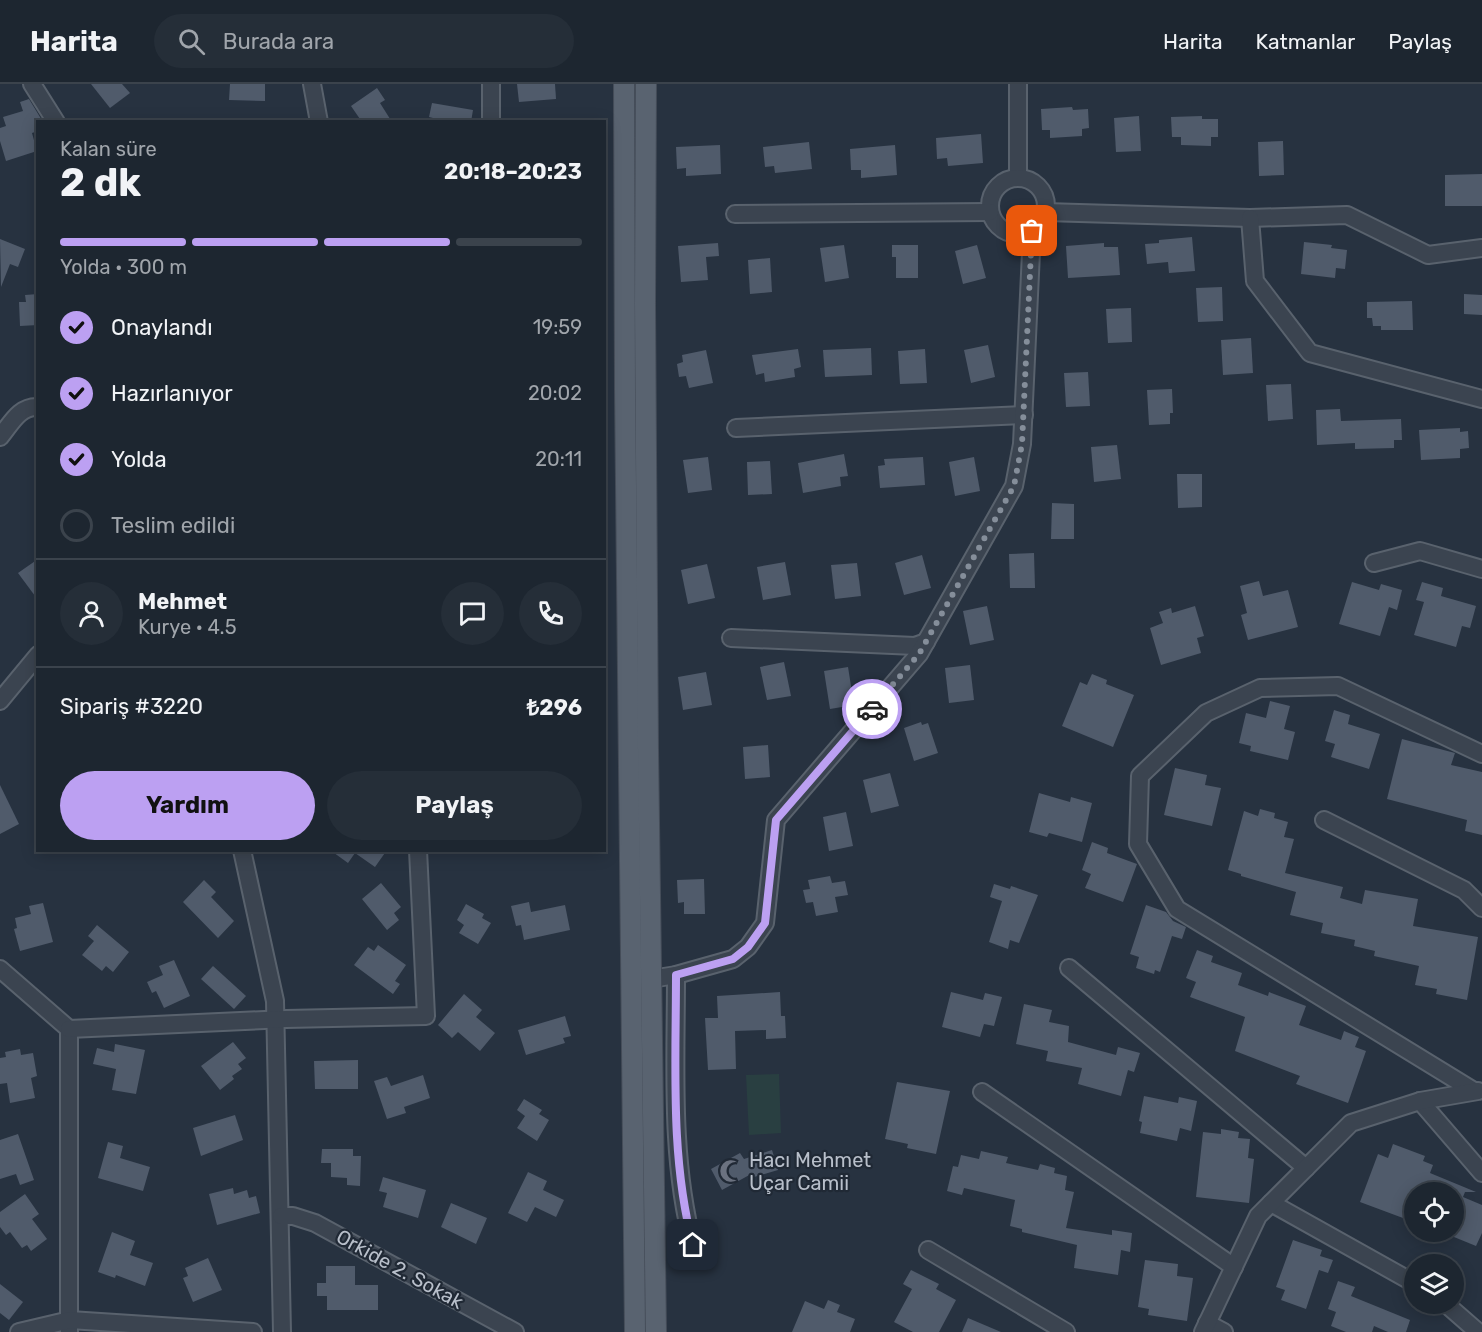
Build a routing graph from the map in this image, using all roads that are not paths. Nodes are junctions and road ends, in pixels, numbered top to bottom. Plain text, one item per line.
1 (32, 84) edge
2 (312, 84) edge
3 (491, 84) edge
4 (624, 84) edge
5 (646, 84) edge
6 (1018, 84) edge
7 (55, 120) edge
8 (319, 120) edge
9 (491, 120) edge
10 (1018, 178) junction
11 (990, 212) junction
12 (1045, 212) junction
13 (735, 214) dead end
14 (1250, 218) junction
15 (1032, 231) junction
16 (1482, 248) edge
17 (1482, 399) edge
18 (36, 407) edge
19 (1024, 415) junction
20 (736, 428) dead end
21 (0, 437) edge
22 (1374, 563) dead end
23 (1482, 569) edge
24 (731, 638) dead end
25 (926, 642) junction
26 (35, 660) edge
27 (0, 701) edge
28 (1482, 754) edge
29 (1324, 820) dead end
30 (242, 852) edge
31 (418, 852) edge
32 (1482, 908) edge
33 (1069, 968) dead end
34 (0, 969) edge
35 (676, 975) junction
36 (651, 979) junction
37 (277, 1019) junction
38 (69, 1029) junction
39 (1478, 1091) edge
40 (982, 1092) dead end
41 (1420, 1101) junction
42 (1306, 1168) junction
43 (1482, 1173) edge
44 (1271, 1203) junction
45 (281, 1216) junction
46 (693, 1245) dead end
47 (928, 1250) dead end
48 (1234, 1267) junction
49 (1404, 1277) edge
50 (1457, 1314) edge
51 (69, 1326) edge
52 (1205, 1327) edge
53 (19, 1332) edge
54 (253, 1332) edge
55 (282, 1332) edge
56 (515, 1332) edge
57 (635, 1332) edge
58 (656, 1332) edge
59 (1066, 1332) edge
60 (1224, 1332) edge
61 (1478, 1332) edge

1 - 7 street
2 - 8 street
3 - 9 street
4 - 57 main road
5 - 36 main road
6 - 10 street
10 - 11 street
10 - 12 street
11 - 13 street
11 - 15 street
12 - 14 street
12 - 15 street
14 - 16 street
14 - 17 street
15 - 19 street
18 - 21 street
19 - 20 street
19 - 25 street
22 - 23 street
24 - 25 street
25 - 35 street
26 - 27 street
28 - 39 street
29 - 32 street
30 - 37 street
31 - 37 street
33 - 42 street
34 - 38 street
35 - 36 street
35 - 46 street
36 - 58 main road
37 - 38 street
37 - 45 street
38 - 51 street
39 - 41 street
40 - 48 street
41 - 42 street
41 - 43 street
42 - 44 street
44 - 48 street
44 - 49 street
45 - 55 street
45 - 56 street, Orkide 2. Sokak
47 - 59 street
48 - 52 street
50 - 61 street
51 - 53 street
51 - 54 street
52 - 60 street

